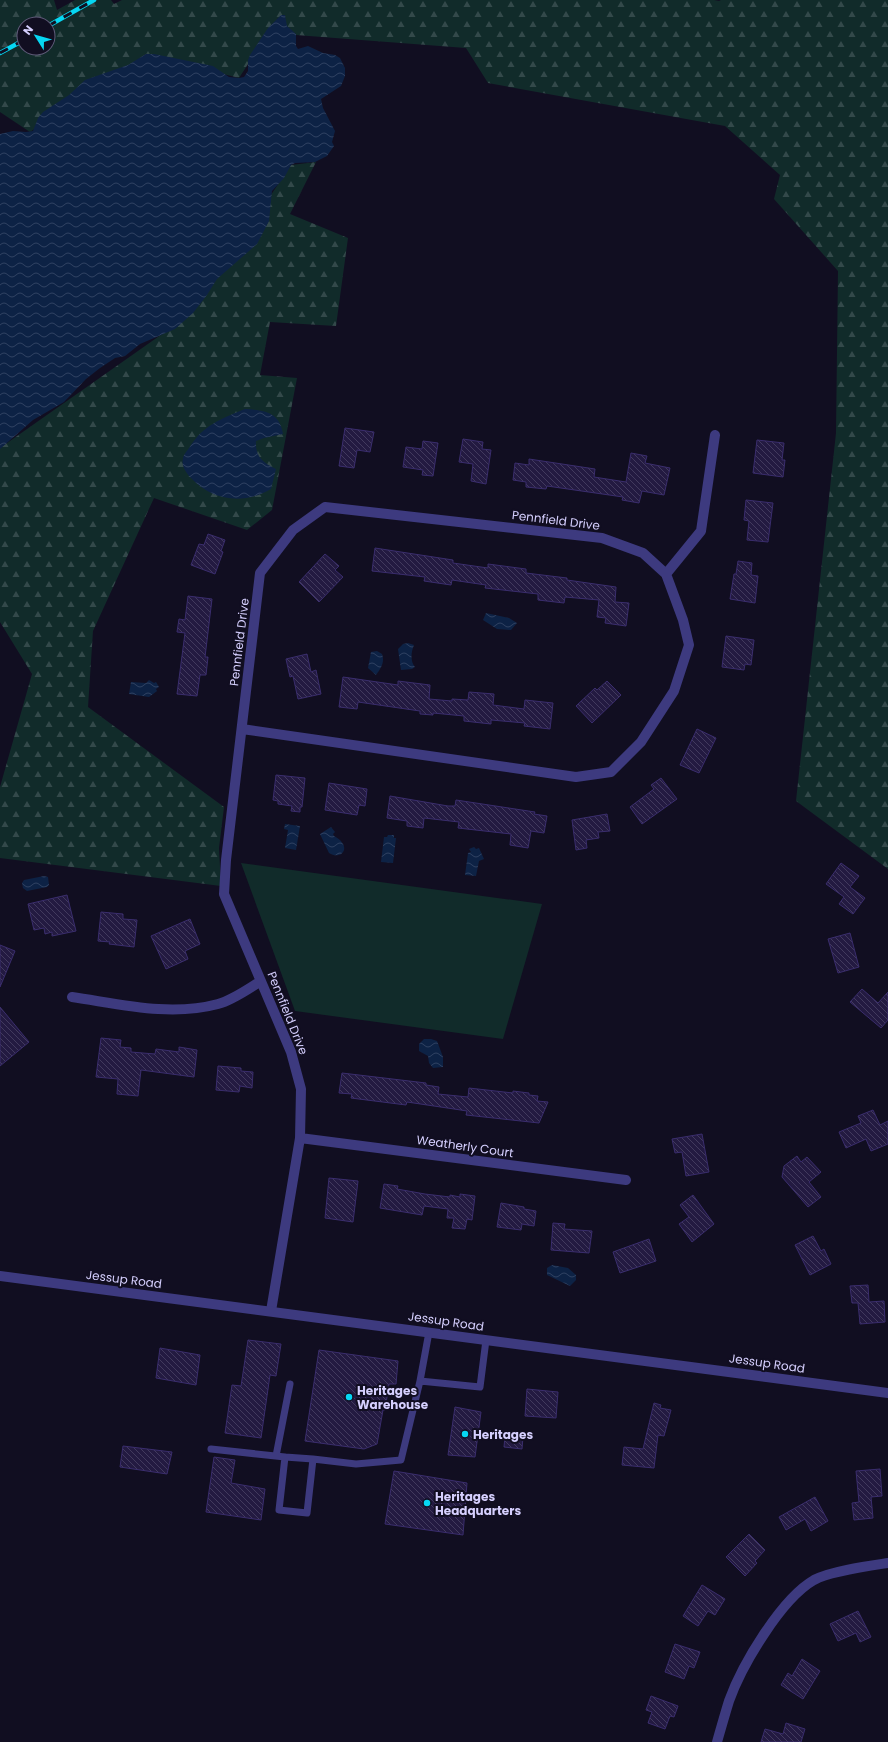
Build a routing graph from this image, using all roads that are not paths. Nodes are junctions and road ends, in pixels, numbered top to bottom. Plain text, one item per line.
1 (715, 435) dead end
2 (666, 574) junction
3 (242, 729) junction
4 (261, 981) junction
5 (72, 997) dead end
6 (300, 1138) junction
7 (626, 1180) dead end
8 (0, 1276) edge
9 (272, 1311) junction
10 (428, 1332) junction
11 (486, 1340) junction
12 (420, 1381) junction
13 (290, 1384) dead end
14 (888, 1393) edge
15 (211, 1449) dead end
16 (276, 1456) junction
17 (285, 1457) junction
18 (313, 1459) junction
19 (888, 1563) edge
20 (717, 1742) edge

1 - 2 street
2 - 3 street, Pennfield Drive
2 - 3 street, Pennfield Drive
3 - 4 street, Pennfield Drive
4 - 5 street
4 - 6 street, Pennfield Drive
6 - 7 street, Weatherly Court
6 - 9 street, Pennfield Drive
8 - 9 street, Jessup Road
9 - 10 street, Jessup Road
10 - 11 street, Jessup Road
10 - 12 lane
11 - 12 lane
11 - 14 street, Jessup Road
12 - 18 lane
13 - 16 lane
15 - 16 lane
16 - 17 lane
17 - 18 lane
17 - 18 lane
19 - 20 street

